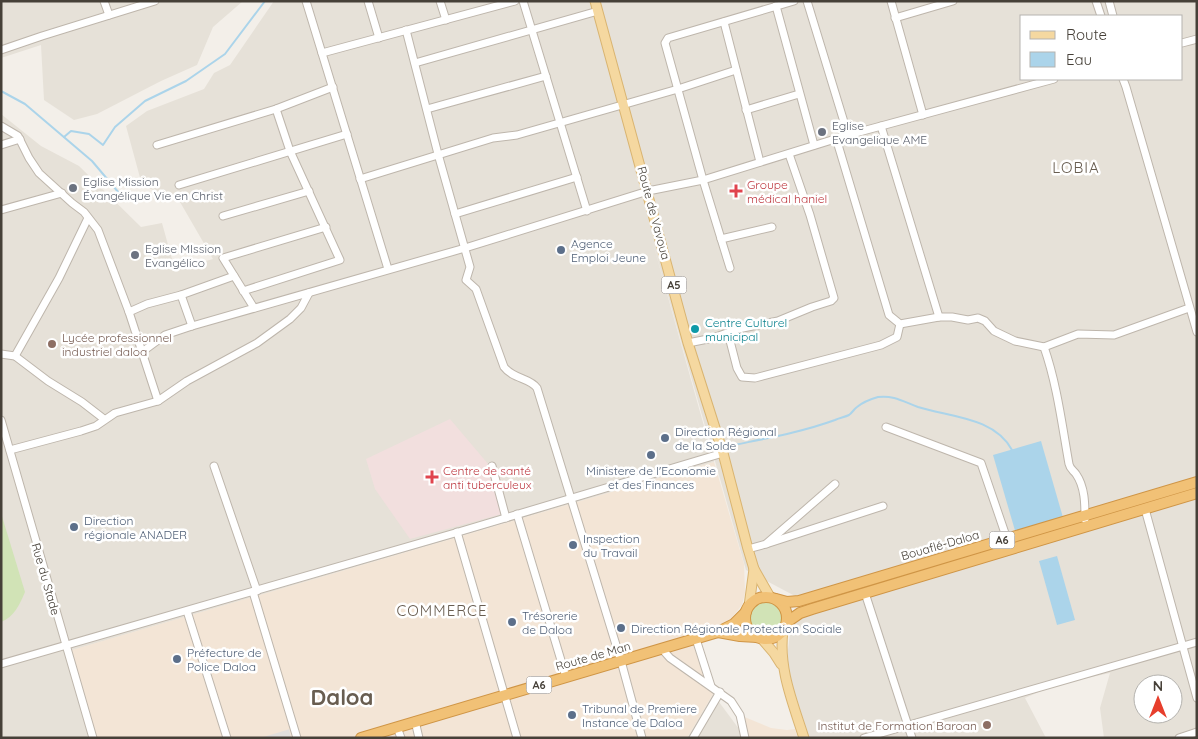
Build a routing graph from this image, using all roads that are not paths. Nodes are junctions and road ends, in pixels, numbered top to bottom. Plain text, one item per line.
1 (104, 1) edge
2 (155, 1) edge
3 (306, 1) edge
4 (368, 1) edge
5 (440, 1) edge
6 (515, 1) edge
7 (524, 1) edge
8 (596, 1) edge
9 (794, 1) edge
10 (807, 1) edge
11 (891, 1) edge
12 (953, 1) edge
13 (1096, 1) edge
14 (1109, 1) edge
15 (776, 6) junction
16 (598, 11) junction
17 (109, 15) junction
18 (1101, 15) edge
19 (1113, 15) edge
20 (895, 18) junction
21 (446, 20) junction
22 (724, 22) junction
23 (406, 30) junction
24 (532, 30) junction
25 (379, 38) junction
26 (1197, 39) edge
27 (1183, 43) edge
28 (1, 50) edge
29 (322, 53) junction
30 (415, 63) junction
31 (736, 70) junction
32 (546, 76) junction
33 (1050, 80) edge
34 (1125, 81) edge
35 (332, 87) junction
36 (678, 88) junction
37 (799, 94) junction
38 (624, 105) junction
39 (276, 109) junction
40 (427, 109) junction
41 (746, 110) junction
42 (924, 115) junction
43 (560, 122) junction
44 (1, 126) edge
45 (881, 126) junction
46 (347, 134) junction
47 (848, 135) junction
48 (836, 138) junction
49 (20, 140) junction
50 (1, 145) edge
51 (814, 145) junction
52 (157, 146) dead end
53 (290, 151) junction
54 (438, 154) junction
55 (789, 154) junction
56 (760, 162) junction
57 (577, 178) junction
58 (360, 179) junction
59 (703, 180) junction
60 (179, 185) dead end
61 (308, 191) junction
62 (648, 191) junction
63 (62, 193) junction
64 (1, 210) edge
65 (587, 211) junction
66 (455, 214) junction
67 (223, 216) dead end
68 (88, 218) junction
69 (326, 227) junction
70 (772, 227) dead end
71 (721, 240) junction
72 (465, 248) junction
73 (730, 268) dead end
74 (388, 269) junction
75 (234, 276) junction
76 (244, 291) junction
77 (308, 293) junction
78 (181, 295) junction
79 (254, 308) junction
80 (1190, 308) junction
81 (129, 312) junction
82 (939, 317) junction
83 (900, 324) junction
84 (192, 326) junction
85 (1197, 332) edge
86 (728, 333) junction
87 (688, 343) junction
88 (1044, 347) junction
89 (142, 352) junction
90 (1, 354) edge
91 (15, 356) junction
92 (158, 400) junction
93 (104, 419) junction
94 (2, 424) edge
95 (886, 427) dead end
96 (10, 450) junction
97 (723, 453) junction
98 (214, 466) dead end
99 (492, 466) dead end
100 (1197, 482) edge
101 (834, 484) dead end
102 (1197, 493) edge
103 (572, 498) junction
104 (883, 506) dead end
105 (1145, 509) junction
106 (518, 514) junction
107 (506, 518) junction
108 (1086, 521) junction
109 (457, 532) junction
110 (1006, 539) junction
111 (766, 544) junction
112 (1012, 549) junction
113 (748, 550) junction
114 (754, 569) junction
115 (255, 591) junction
116 (865, 593) junction
117 (773, 598) junction
118 (747, 609) junction
119 (187, 611) junction
120 (785, 626) junction
121 (718, 632) junction
122 (759, 638) junction
123 (697, 642) junction
124 (1197, 642) edge
125 (1184, 646) junction
126 (66, 647) junction
127 (662, 649) junction
128 (621, 661) junction
129 (1, 664) edge
130 (783, 666) junction
131 (566, 677) junction
132 (711, 686) junction
133 (720, 692) junction
134 (505, 695) junction
135 (1197, 698) edge
136 (415, 721) junction
137 (908, 725) junction
138 (397, 727) junction
139 (1197, 732) edge
140 (93, 738) edge
141 (226, 738) edge
142 (296, 738) edge
143 (361, 738) edge
144 (400, 738) edge
145 (419, 738) edge
146 (517, 738) edge
147 (642, 738) edge
148 (693, 738) edge
149 (745, 738) edge
150 (804, 738) edge
151 (864, 738) edge
152 (912, 738) edge
153 (1179, 738) edge

1 - 17 street
2 - 17 street
3 - 29 street
4 - 25 street
5 - 21 street
6 - 21 street
7 - 24 street
8 - 16 main road, Route de Vavoua / A5
9 - 15 street
10 - 47 street
11 - 20 street
12 - 20 street
13 - 18 street
14 - 19 street
15 - 22 street
15 - 37 street
16 - 24 street
16 - 38 main road, Route de Vavoua / A5
17 - 28 street
20 - 42 street
21 - 23 street
22 - 31 street
22 - 36 street
23 - 25 street
23 - 30 street
24 - 30 street
24 - 32 street
25 - 29 street
26 - 27 street
29 - 35 street
30 - 40 street
31 - 36 street
31 - 41 street
32 - 40 street
32 - 43 street
33 - 42 street
34 - 80 street
35 - 39 street
35 - 46 street
36 - 38 street
36 - 59 street
37 - 41 street
37 - 51 street
38 - 43 street
38 - 62 main road, Route de Vavoua / A5
39 - 52 street
39 - 53 street
40 - 54 street
41 - 56 street
42 - 45 street
43 - 54 street
43 - 57 street
44 - 49 street
45 - 47 street
45 - 82 street
46 - 53 street
46 - 58 street
47 - 48 street
48 - 51 street
48 - 83 street
49 - 50 street
49 - 63 street
51 - 55 street
53 - 60 street
53 - 61 street
54 - 58 street
54 - 66 street
55 - 56 street
55 - 86 street
56 - 59 street
57 - 65 street
57 - 66 street
58 - 74 street
59 - 62 street
59 - 71 street
61 - 67 street
61 - 69 street
62 - 65 street
62 - 87 main road, Route de Vavoua / A5
63 - 64 street
63 - 68 street
65 - 72 street
66 - 72 street
68 - 81 street
68 - 91 street
69 - 75 street
69 - 76 street
70 - 71 street
71 - 73 street
72 - 74 street
72 - 103 street
74 - 77 street
75 - 76 street
75 - 78 street
76 - 79 street
77 - 79 street
77 - 92 street
78 - 81 street
78 - 84 street
79 - 84 street
80 - 85 street
80 - 88 street
81 - 89 street
82 - 83 street
82 - 88 street
83 - 86 street
84 - 89 street
86 - 87 street
87 - 97 main road, Route de Vavoua / A5
88 - 108 street
89 - 92 street
90 - 91 street
91 - 93 street
92 - 93 street
93 - 96 street
94 - 96 street, Rue du Stade
95 - 110 street
96 - 126 street, Rue du Stade
97 - 103 street
97 - 113 main road, Route de Vavoua / A5
98 - 115 street
99 - 107 street
100 - 108 highway, Bouaflé-Daloa / A6
101 - 111 street
102 - 105 highway, Bouaflé-Daloa / A6
103 - 106 street
103 - 128 street
104 - 111 street
105 - 108 highway, Bouaflé-Daloa / A6
105 - 125 street
106 - 107 street
106 - 131 street
107 - 109 street
108 - 110 highway, Bouaflé-Daloa / A6
108 - 112 highway, Bouaflé-Daloa / A6
109 - 115 street
109 - 134 street
110 - 112 street
110 - 117 highway, Bouaflé-Daloa / A6
111 - 113 street
112 - 116 highway, Bouaflé-Daloa / A6
113 - 114 main road, Route de Vavoua / A5
114 - 117 main road, A5
114 - 118 main road, A5
115 - 119 street
115 - 142 street
116 - 120 highway, Bouaflé-Daloa / A6
116 - 137 street
117 - 118 highway
117 - 120 highway
118 - 121 highway, A6
118 - 122 highway
119 - 126 street
119 - 141 street
120 - 122 highway
120 - 130 main road
121 - 122 highway, A6
121 - 123 highway, Route de Man / A6
122 - 130 main road
123 - 127 highway, Route de Man / A6
123 - 132 street
124 - 125 street
125 - 135 street
125 - 137 street
126 - 129 street
126 - 140 street, Rue du Stade
127 - 128 highway, Route de Man / A6
127 - 132 street
128 - 131 highway, Route de Man / A6
128 - 147 street
130 - 150 main road
131 - 134 highway, Route de Man / A6
132 - 133 street
133 - 148 street
133 - 149 street
134 - 136 highway, Route de Man / A6
134 - 146 street
136 - 138 highway, Route de Man / A6
136 - 145 street
137 - 151 street
137 - 152 street
138 - 143 highway, Route de Man / A6
138 - 144 street
139 - 153 street

